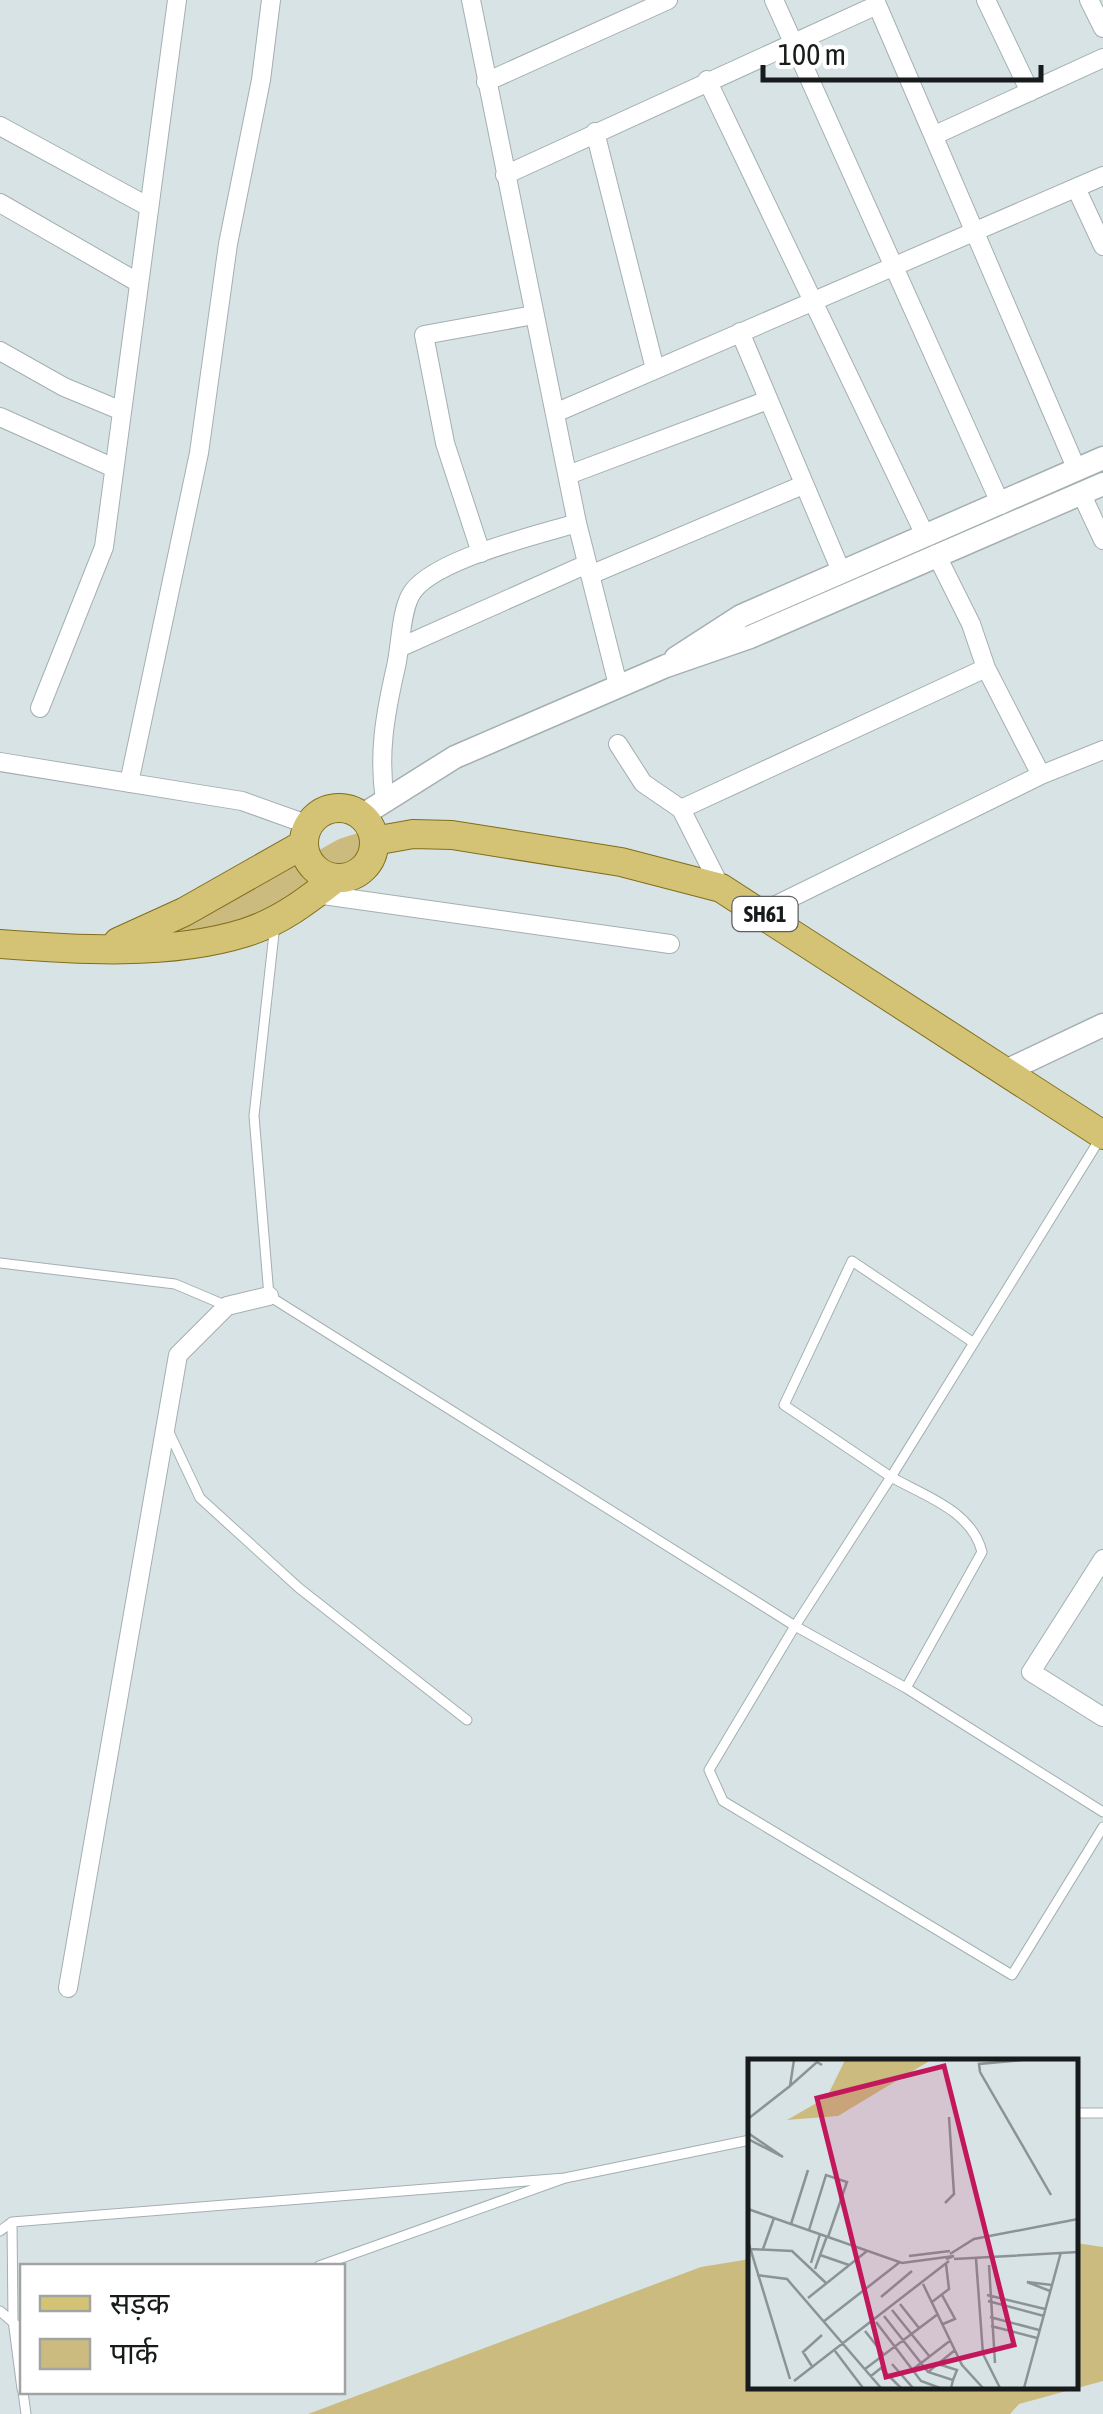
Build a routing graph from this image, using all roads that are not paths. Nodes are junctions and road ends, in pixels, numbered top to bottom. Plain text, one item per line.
1 (177, 0) edge
2 (271, 0) edge
3 (471, 0) edge
4 (774, 0) edge
5 (986, 0) edge
6 (657, 2) edge
7 (876, 2) edge
8 (1095, 3) edge
9 (1103, 28) edge
10 (792, 40) junction
11 (1103, 58) edge
12 (707, 80) junction
13 (486, 82) junction
14 (1030, 92) junction
15 (0, 126) edge
16 (596, 132) junction
17 (935, 136) junction
18 (505, 175) junction
19 (1103, 176) edge
20 (1076, 188) junction
21 (0, 203) edge
22 (149, 207) junction
23 (972, 233) junction
24 (1103, 246) edge
25 (896, 266) junction
26 (139, 283) junction
27 (814, 301) junction
28 (534, 315) junction
29 (740, 332) junction
30 (0, 351) edge
31 (655, 369) junction
32 (768, 400) junction
33 (122, 410) junction
34 (555, 413) junction
35 (0, 417) edge
36 (1103, 458) edge
37 (114, 468) junction
38 (568, 474) junction
39 (1079, 481) junction
40 (1103, 484) edge
41 (803, 485) junction
42 (1001, 504) junction
43 (577, 523) junction
44 (924, 533) junction
45 (1103, 540) edge
46 (481, 553) junction
47 (936, 554) junction
48 (588, 570) junction
49 (841, 572) junction
50 (401, 647) junction
51 (666, 666) junction
52 (986, 668) junction
53 (618, 685) junction
54 (40, 708) dead end
55 (618, 744) dead end
56 (1103, 750) edge
57 (0, 762) edge
58 (1041, 774) junction
59 (130, 782) junction
60 (385, 800) junction
61 (681, 809) junction
62 (361, 816) junction
63 (306, 835) junction
64 (374, 842) junction
65 (326, 886) junction
66 (721, 888) junction
67 (762, 912) junction
68 (276, 920) junction
69 (0, 944) edge
70 (670, 944) dead end
71 (108, 947) junction
72 (1103, 1025) edge
73 (1008, 1070) junction
74 (1102, 1135) edge
75 (0, 1263) edge
76 (269, 1296) junction
77 (227, 1306) junction
78 (974, 1343) junction
79 (166, 1425) junction
80 (891, 1477) junction
81 (1103, 1559) edge
82 (796, 1626) junction
83 (906, 1688) junction
84 (1103, 1717) edge
85 (467, 1720) dead end
86 (1103, 1812) edge
87 (1103, 1827) edge
88 (68, 1988) dead end
89 (748, 2140) edge
90 (565, 2178) junction
91 (12, 2222) junction
92 (0, 2231) edge
93 (324, 2264) edge
94 (0, 2311) edge
95 (13, 2320) junction
96 (20, 2328) edge
97 (20, 2369) edge

1 - 22 street
2 - 59 street
3 - 13 street
4 - 10 street
5 - 14 street
6 - 13 street
7 - 10 street
7 - 17 street
8 - 9 street
10 - 12 street
10 - 25 street
11 - 14 street
12 - 16 street
12 - 27 street
13 - 18 street
14 - 17 street
15 - 22 street
16 - 18 street
16 - 31 street
17 - 23 street
18 - 28 street
19 - 20 street
20 - 23 street
20 - 24 street
21 - 26 street
22 - 26 street
23 - 25 street
23 - 39 street
25 - 27 street
25 - 42 street
26 - 33 street
27 - 29 street
27 - 44 street
28 - 34 street
28 - 46 street
29 - 31 street
29 - 32 street
30 - 33 street
31 - 34 street
32 - 38 street
32 - 41 street
33 - 37 street
34 - 38 street
35 - 37 street
36 - 39 street
37 - 54 street
38 - 43 street
39 - 40 street
39 - 42 street
39 - 45 street
39 - 47 street
41 - 48 street
41 - 49 street
42 - 44 street
43 - 46 street
43 - 48 street
44 - 49 street
46 - 50 street
47 - 51 street
47 - 52 street
48 - 50 street
48 - 53 street
49 - 51 street
50 - 60 street
51 - 53 street
52 - 58 street
52 - 61 street
53 - 60 street
55 - 61 street
56 - 58 street
57 - 59 street
58 - 67 street
59 - 63 street
60 - 62 street
61 - 66 street
62 - 63 main road
62 - 64 main road
63 - 65 main road
63 - 71 main road
64 - 65 main road
64 - 66 main road, SH61
65 - 68 main road
65 - 70 street
66 - 67 main road, SH61
67 - 73 main road, SH61
68 - 71 main road
68 - 76 lane
69 - 71 main road
72 - 73 street
73 - 74 main road, SH61
74 - 78 lane
75 - 77 lane
76 - 77 street
76 - 82 lane
77 - 79 street
78 - 80 lane
78 - 80 lane
79 - 85 lane
79 - 88 street
80 - 82 lane
80 - 83 lane
81 - 84 street
82 - 83 lane
82 - 87 lane
83 - 86 lane
89 - 90 lane
90 - 91 lane
90 - 93 lane
91 - 92 lane
91 - 95 lane
94 - 95 lane
95 - 96 lane
95 - 97 lane

